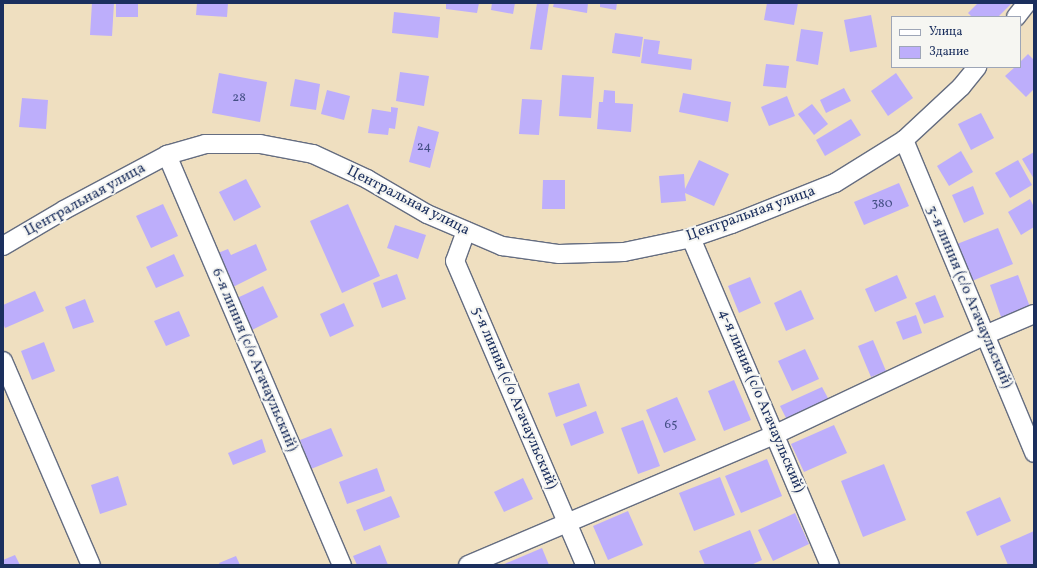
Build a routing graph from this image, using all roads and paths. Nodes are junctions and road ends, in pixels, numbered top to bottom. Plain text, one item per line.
1 (1027, 3) edge
2 (1017, 16) edge
3 (976, 68) edge
4 (904, 140) junction
5 (167, 155) junction
6 (466, 231) junction
7 (691, 238) junction
8 (3, 246) edge
9 (1034, 314) edge
10 (985, 335) junction
11 (3, 361) edge
12 (776, 434) junction
13 (1034, 453) edge
14 (567, 521) junction
15 (91, 565) edge
16 (342, 565) edge
17 (468, 565) edge
18 (585, 565) edge
19 (830, 565) edge

1 - 2 street
3 - 4 street, Центральная улица
4 - 7 street, Центральная улица
4 - 10 street, 3-я линия (с/о Агачаульский)
5 - 6 street, Центральная улица
5 - 8 street, Центральная улица
5 - 16 street, 6-я линия (с/о Агачаульский)
6 - 7 street, Центральная улица
6 - 14 street, 5-я линия (с/о Агачаульский)
7 - 12 street, 4-я линия (с/о Агачаульский)
9 - 10 street
10 - 12 street
10 - 13 street, 3-я линия (с/о Агачаульский)
11 - 15 street
12 - 14 street
12 - 19 street, 4-я линия (с/о Агачаульский)
14 - 17 street
14 - 18 street, 5-я линия (с/о Агачаульский)

